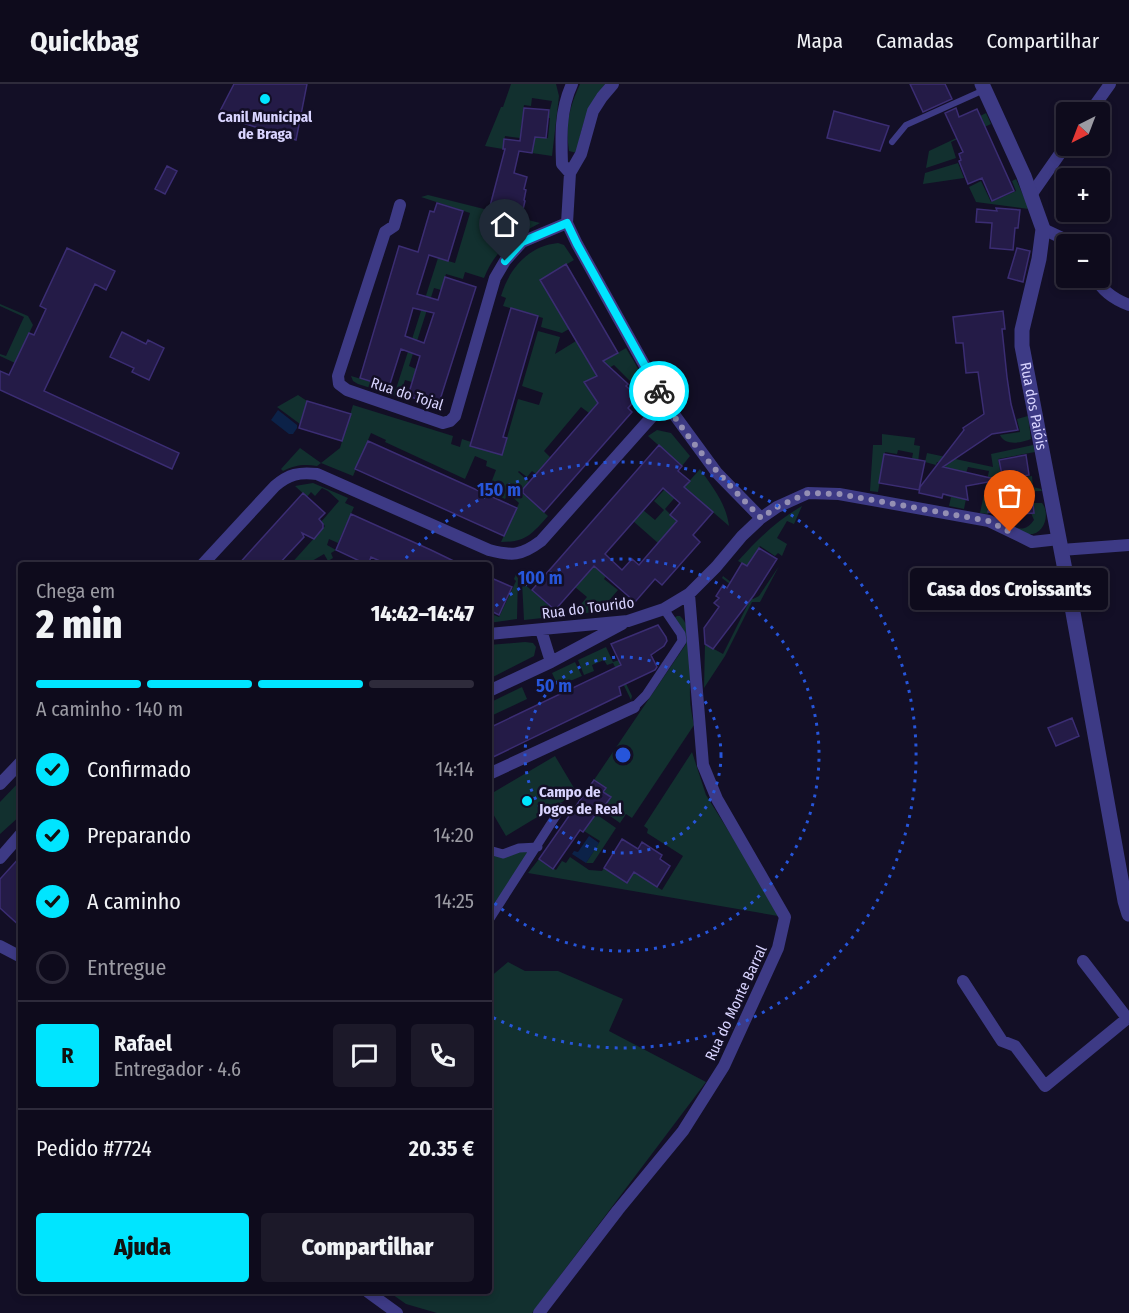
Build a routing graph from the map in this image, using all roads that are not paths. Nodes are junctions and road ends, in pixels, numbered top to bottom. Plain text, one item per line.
1 (572, 84) edge
2 (613, 84) edge
3 (1110, 84) edge
4 (983, 87) edge
5 (1097, 102) edge
6 (892, 142) dead end
7 (1058, 156) edge
8 (570, 173) junction
9 (1031, 195) junction
10 (400, 205) dead end
11 (567, 223) junction
12 (1042, 229) junction
13 (1056, 235) edge
14 (1102, 288) edge
15 (1129, 305) edge
16 (665, 402) junction
17 (761, 518) junction
18 (1060, 545) junction
19 (1129, 545) edge
20 (205, 562) edge
21 (688, 594) junction
22 (664, 609) junction
23 (628, 621) junction
24 (541, 630) junction
25 (492, 634) edge
26 (551, 662) junction
27 (492, 690) edge
28 (634, 707) joint
29 (18, 765) edge
30 (492, 773) edge
31 (0, 784) edge
32 (561, 808) dead end
33 (18, 837) edge
34 (538, 847) junction
35 (492, 851) edge
36 (2, 854) edge
37 (499, 903) junction
38 (492, 906) edge
39 (1129, 914) edge
40 (492, 917) edge
41 (0, 945) edge
42 (18, 955) edge
43 (1083, 961) dead end
44 (963, 981) dead end
45 (1128, 1017) edge
46 (371, 1294) edge
47 (397, 1313) edge
48 (539, 1313) edge

1 - 8 street
2 - 8 street
3 - 5 street
4 - 6 lane
4 - 9 street, Rua dos Paióis
7 - 9 street
8 - 11 street
9 - 12 street, Rua dos Paióis
10 - 11 street, Rua do Tojal
11 - 16 street
12 - 13 street
12 - 18 street, Rua dos Paióis
14 - 15 street
16 - 17 street
16 - 20 street
17 - 18 street, Rua do Tourido
17 - 21 street, Rua do Tourido
18 - 19 street, Rua do Tourido
18 - 39 street, Rua dos Paióis
21 - 22 street, Rua do Tourido
21 - 48 street, Rua do Monte Barral
22 - 23 street, Rua do Tourido
22 - 28 street
23 - 24 street, Rua do Tourido
23 - 26 street
24 - 25 street, Rua do Tourido
24 - 26 street
26 - 27 street
28 - 30 street
29 - 31 street
32 - 34 street
33 - 36 street
34 - 35 street
34 - 37 street
37 - 38 street
37 - 40 street
41 - 42 street
43 - 45 street
44 - 45 street
46 - 47 street

